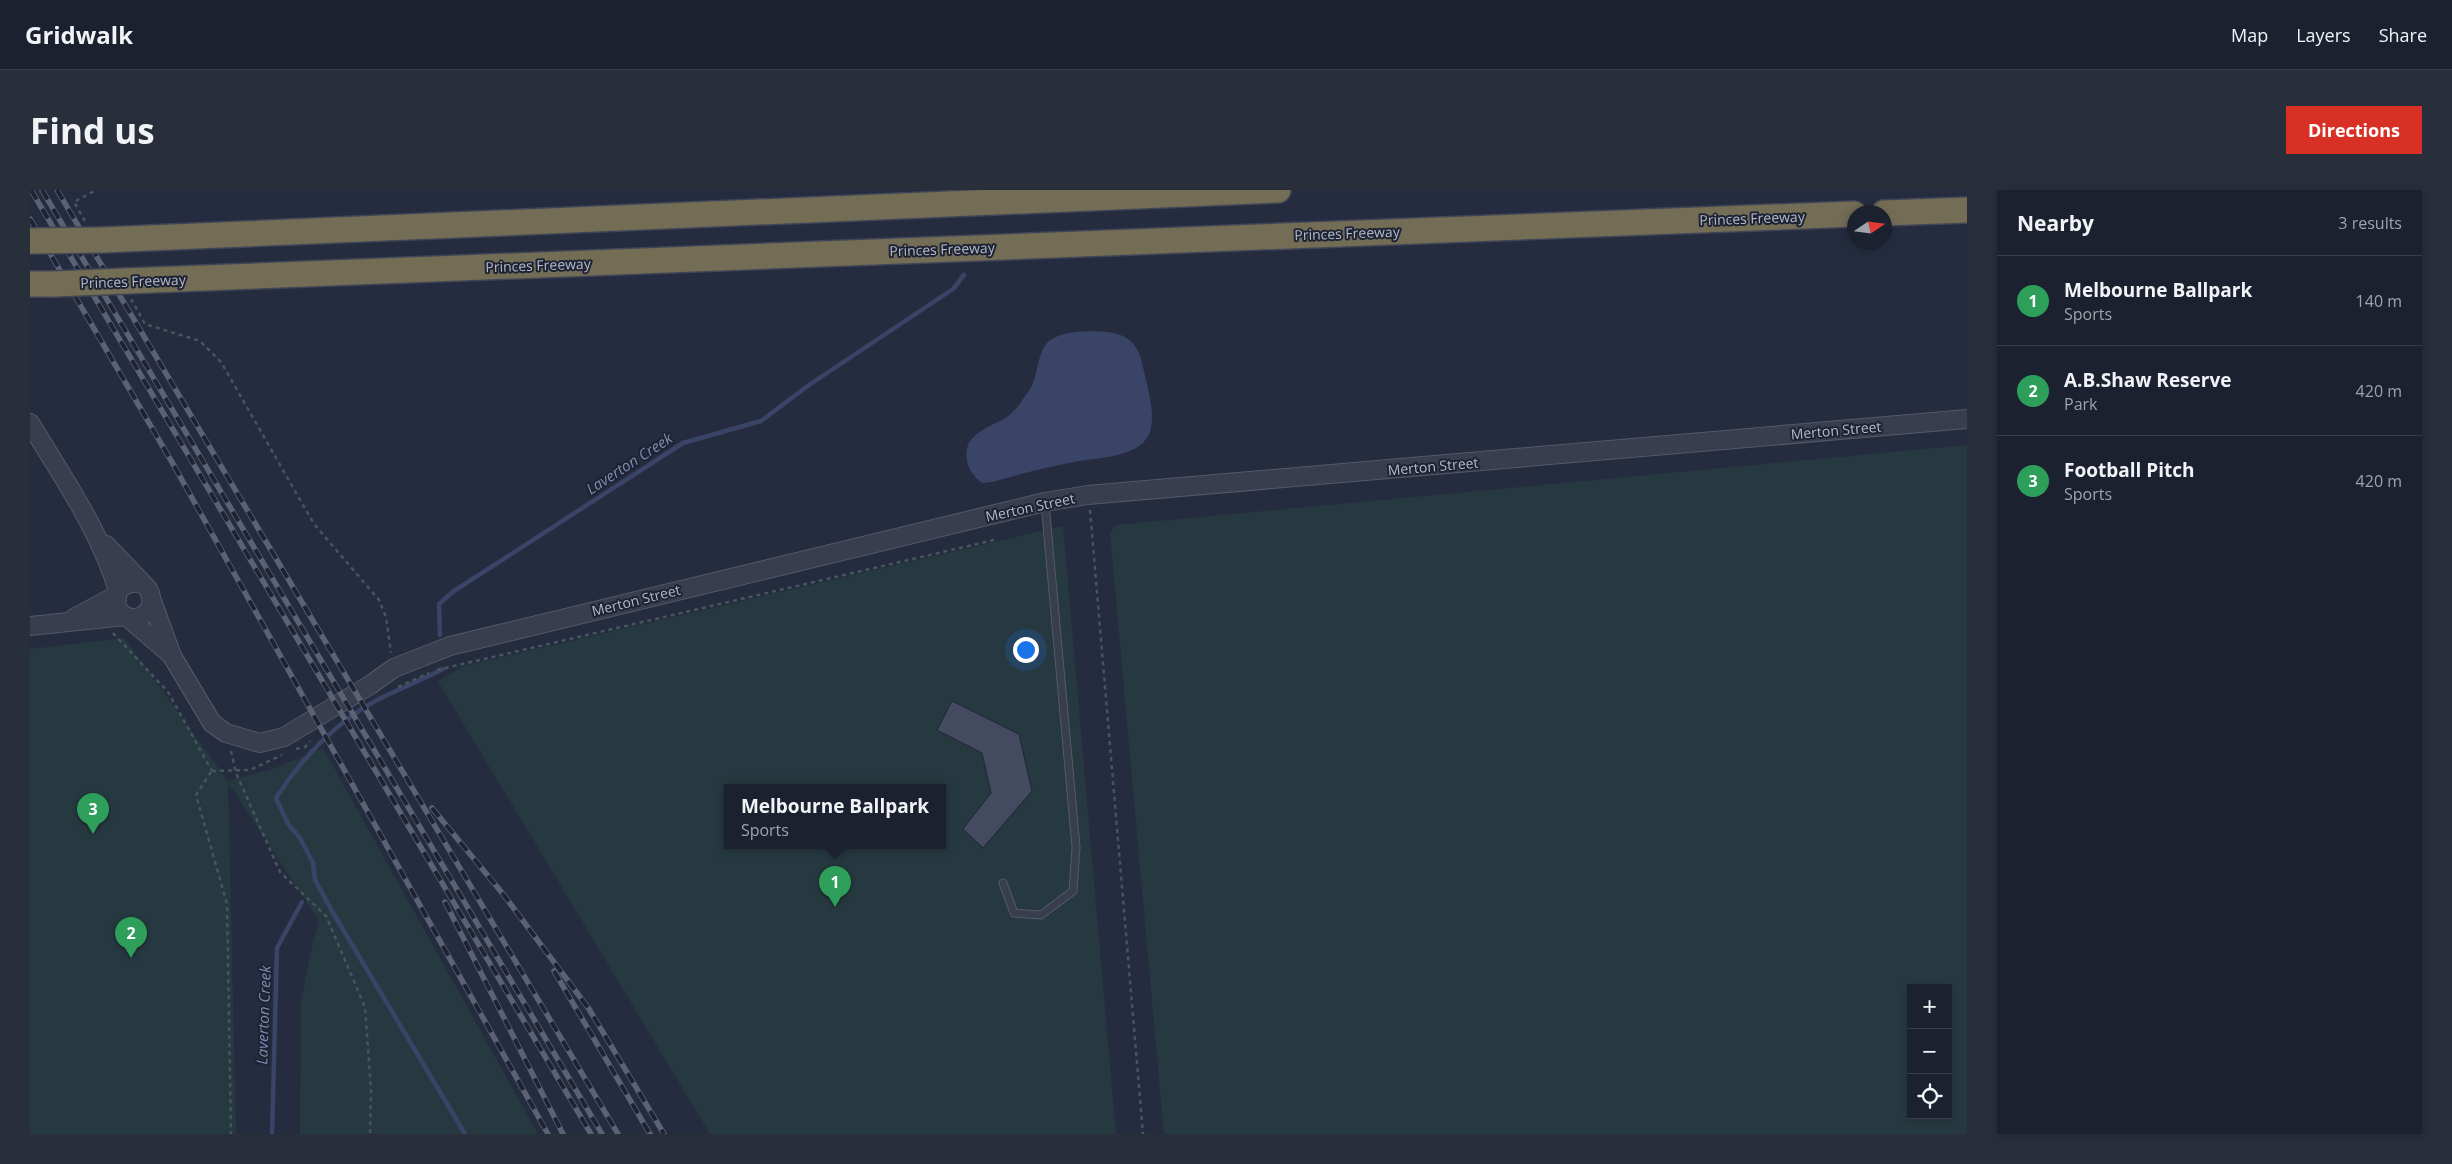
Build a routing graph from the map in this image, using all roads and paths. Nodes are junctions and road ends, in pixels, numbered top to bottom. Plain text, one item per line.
1 (96, 190) edge
2 (1278, 190) edge
3 (1967, 210) edge
4 (1892, 213) edge
5 (1847, 214) edge
6 (95, 233) junction
7 (30, 242) edge
8 (30, 284) edge
9 (126, 286) junction
10 (1967, 419) edge
11 (30, 423) edge
12 (1088, 495) junction
13 (1045, 502) junction
14 (97, 535) junction
15 (994, 540) dead end
16 (144, 585) junction
17 (117, 593) junction
18 (152, 601) junction
19 (126, 617) junction
20 (105, 619) junction
21 (67, 621) junction
22 (30, 626) edge
23 (172, 656) junction
24 (394, 668) junction
25 (400, 686) dead end
26 (226, 733) junction
27 (1003, 883) dead end
28 (231, 1134) edge
29 (370, 1134) edge
30 (1143, 1134) edge

1 - 6 path
2 - 6 highway
3 - 4 highway
5 - 9 highway, Princes Freeway
6 - 7 highway, bridge
8 - 9 highway, Princes Freeway, bridge
9 - 24 path
10 - 12 street, Merton Street
11 - 14 street
12 - 13 street, Merton Street
12 - 30 path
13 - 24 street, Merton Street
13 - 27 lane
14 - 16 street
14 - 17 street
15 - 25 path
16 - 17 street
16 - 18 street
17 - 19 street
17 - 21 street
18 - 19 street
18 - 23 street, Merton Street
19 - 20 street
19 - 23 street, Merton Street
20 - 21 street
20 - 28 path
21 - 22 street
23 - 26 street, Merton Street
24 - 26 street, Merton Street
26 - 29 path

